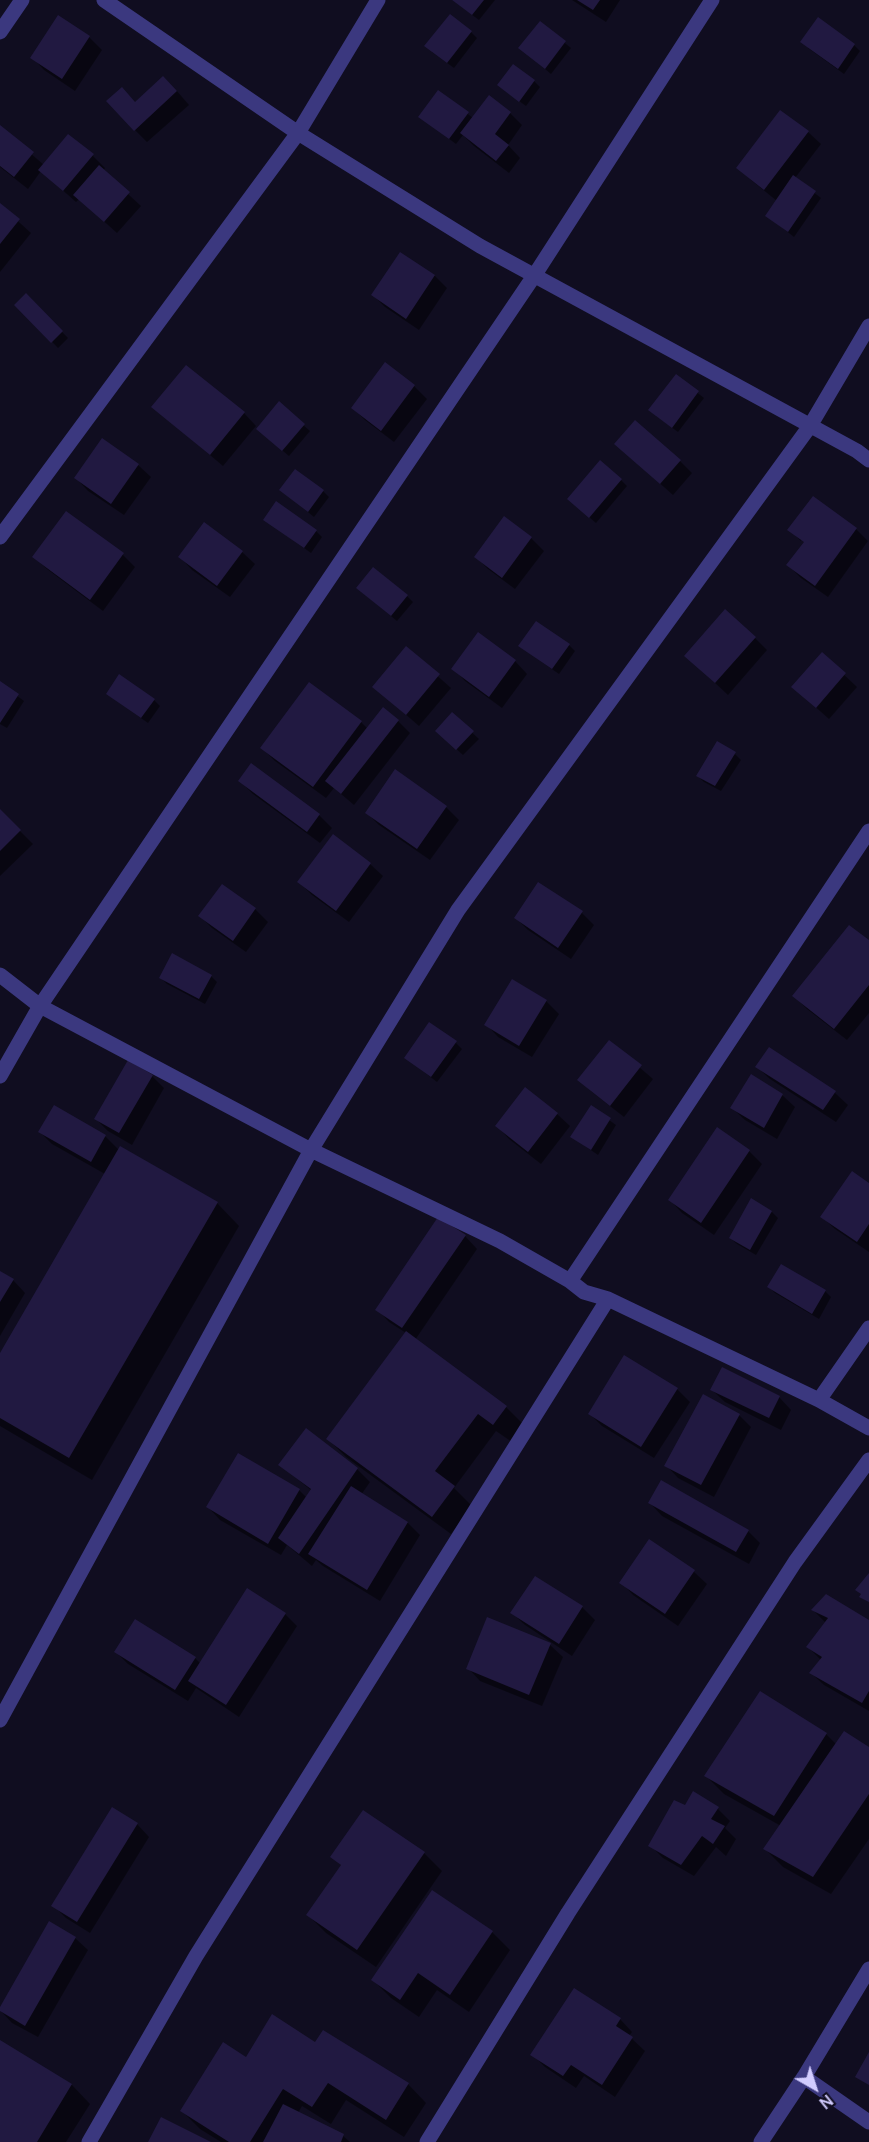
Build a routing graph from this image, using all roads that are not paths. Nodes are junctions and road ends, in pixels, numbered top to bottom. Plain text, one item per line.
1 (22, 0) edge
2 (105, 0) edge
3 (378, 0) edge
4 (712, 0) edge
5 (0, 32) edge
6 (298, 133) junction
7 (534, 276) junction
8 (869, 326) edge
9 (810, 426) junction
10 (869, 460) edge
11 (0, 537) edge
12 (869, 831) edge
13 (0, 975) edge
14 (40, 1006) junction
15 (0, 1076) edge
16 (311, 1150) junction
17 (570, 1281) junction
18 (608, 1299) junction
19 (869, 1328) edge
20 (819, 1400) junction
21 (869, 1428) edge
22 (869, 1461) edge
23 (0, 1720) edge
24 (869, 1969) edge
25 (804, 2077) junction
26 (869, 2122) edge
27 (89, 2142) edge
28 (427, 2142) edge
29 (761, 2142) edge

1 - 5 street
2 - 6 street
3 - 6 street
4 - 7 street
6 - 7 street
6 - 11 street
7 - 9 street
7 - 14 street
8 - 9 street
9 - 10 street
9 - 16 street
12 - 17 street
13 - 14 street
14 - 15 street
14 - 16 street
16 - 17 street
16 - 23 street
17 - 18 street
18 - 20 street
18 - 27 street
19 - 20 street
20 - 21 street
22 - 28 street
24 - 25 street
25 - 26 street
25 - 29 street

